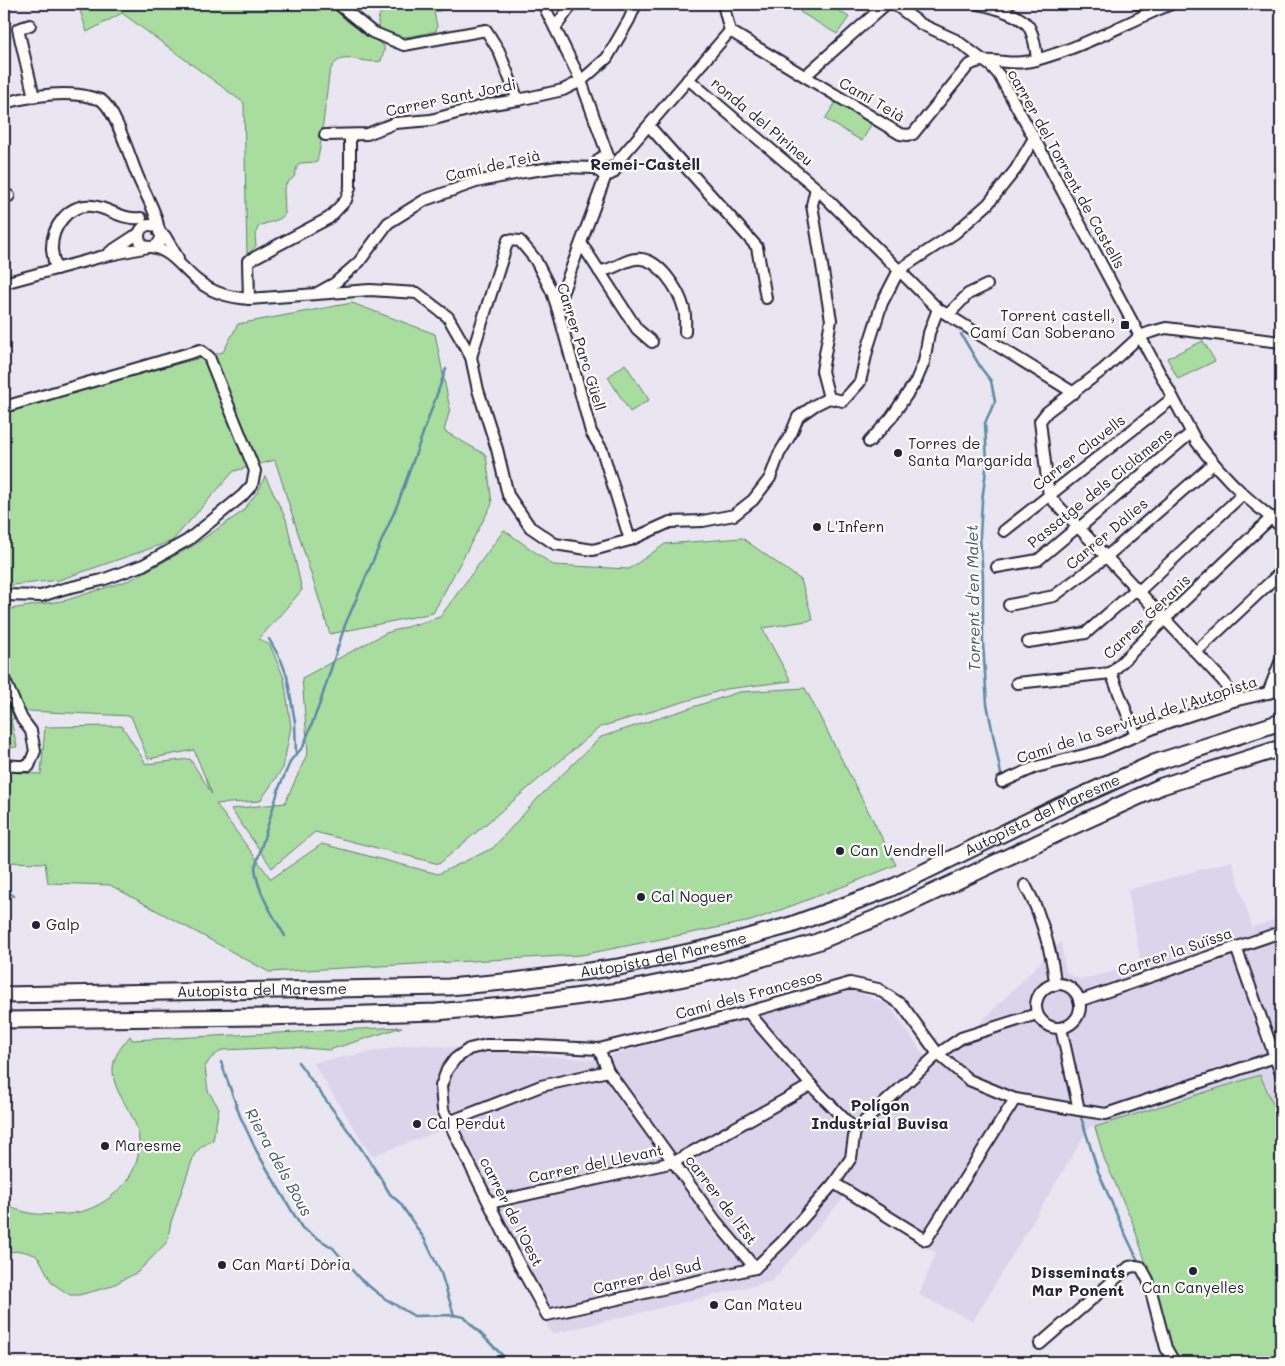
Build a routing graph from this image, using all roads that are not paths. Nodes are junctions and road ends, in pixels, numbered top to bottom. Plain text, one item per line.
1 (338, 4) edge
2 (543, 4) edge
3 (572, 4) edge
4 (636, 4) edge
5 (723, 4) edge
6 (886, 4) edge
7 (894, 4) edge
8 (978, 4) edge
9 (1138, 4) edge
10 (1168, 5) edge
11 (30, 25) dead end
12 (555, 28) junction
13 (730, 31) junction
14 (983, 60) junction
15 (1037, 60) junction
16 (804, 76) junction
17 (688, 78) junction
18 (581, 81) junction
19 (34, 97) junction
20 (518, 100) junction
21 (4, 103) edge
22 (649, 126) junction
23 (350, 134) junction
24 (325, 135) dead end
25 (1034, 138) junction
26 (597, 168) junction
27 (606, 175) junction
28 (139, 180) junction
29 (816, 188) junction
30 (141, 218) junction
31 (159, 232) junction
32 (139, 234) junction
33 (581, 243) junction
34 (149, 247) junction
35 (100, 257) junction
36 (184, 267) junction
37 (56, 269) junction
38 (899, 270) junction
39 (599, 271) junction
40 (4, 283) edge
41 (987, 285) dead end
42 (314, 294) junction
43 (766, 298) dead end
44 (253, 299) junction
45 (557, 307) junction
46 (938, 310) junction
47 (948, 315) junction
48 (685, 332) dead end
49 (1140, 336) junction
50 (652, 342) dead end
51 (1281, 342) edge
52 (471, 357) junction
53 (1074, 393) junction
54 (829, 398) junction
55 (1173, 398) junction
56 (4, 407) edge
57 (1191, 433) junction
58 (869, 442) dead end
59 (1213, 464) junction
60 (1244, 494) junction
61 (1049, 496) junction
62 (1272, 517) junction
63 (1281, 527) edge
64 (1079, 528) junction
65 (1004, 531) dead end
66 (630, 540) junction
67 (1106, 556) junction
68 (997, 567) dead end
69 (1281, 572) edge
70 (1138, 592) junction
71 (4, 595) edge
72 (1009, 605) dead end
73 (1164, 619) junction
74 (1028, 642) dead end
75 (1196, 652) junction
76 (1281, 660) edge
77 (1111, 673) junction
78 (4, 679) edge
79 (1018, 683) dead end
80 (1281, 690) edge
81 (1268, 693) junction
82 (1234, 701) junction
83 (1281, 722) edge
84 (1136, 736) junction
85 (1281, 748) edge
86 (4, 765) edge
87 (1002, 782) dead end
88 (1025, 885) dead end
89 (1281, 932) edge
90 (1236, 947) junction
91 (1055, 985) junction
92 (4, 995) edge
93 (1079, 1000) junction
94 (748, 1012) junction
95 (1037, 1014) junction
96 (4, 1020) edge
97 (1062, 1028) junction
98 (599, 1049) junction
99 (938, 1054) junction
100 (1278, 1056) edge
101 (608, 1071) junction
102 (1281, 1074) edge
103 (810, 1085) junction
104 (1015, 1099) junction
105 (1079, 1110) junction
106 (449, 1122) junction
107 (855, 1130) junction
108 (674, 1162) junction
109 (834, 1183) junction
110 (489, 1203) junction
111 (755, 1268) junction
112 (547, 1315) joint
113 (1040, 1344) dead end
114 (1174, 1362) edge

1 - 20 street
2 - 12 street
3 - 12 street
4 - 18 street, Carrer Sant Jordi
5 - 13 street
6 - 16 street
7 - 14 street, carrer del Torrent de Castells
8 - 15 street
9 - 10 street
10 - 15 street
11 - 19 street
12 - 18 street
13 - 16 street, Camí Teià
13 - 17 street
14 - 15 street
14 - 16 street, Camí Teià
14 - 25 street, carrer del Torrent de Castells
17 - 22 street
17 - 29 street, ronda del Pirineu
18 - 20 street, Carrer Sant Jordi
18 - 26 street
19 - 21 street
19 - 28 street
20 - 23 street, Carrer Sant Jordi
22 - 27 street
22 - 43 street
23 - 24 street, Carrer Sant Jordi
23 - 44 street
25 - 38 street
25 - 49 street, carrer del Torrent de Castells
26 - 27 street
26 - 42 street, Camí de Teià
27 - 33 street
28 - 30 street
28 - 31 street
29 - 38 street, ronda del Pirineu
29 - 54 street, ronda del Pirineu
30 - 32 street
30 - 37 street
31 - 32 street
31 - 34 street
31 - 36 street
32 - 34 street
32 - 35 street
33 - 39 street
33 - 45 street
34 - 35 street
34 - 36 street
35 - 37 street
36 - 44 street
37 - 40 street
38 - 46 street, ronda del Pirineu
38 - 54 street
39 - 48 street
39 - 50 street
41 - 47 street
42 - 44 street
42 - 52 street
45 - 52 street, Carrer Parc Güell
45 - 66 street, Carrer Parc Güell
46 - 47 street, ronda del Pirineu
46 - 58 street
47 - 53 street, ronda del Pirineu
49 - 51 street
49 - 53 street
49 - 55 street, carrer del Torrent de Castells
52 - 66 street
53 - 61 street
54 - 66 street
55 - 57 street, carrer del Torrent de Castells
55 - 61 street, Carrer Clavells
56 - 71 street
57 - 59 street, carrer del Torrent de Castells
57 - 64 street, Passatge dels Ciclàmens
59 - 60 street, carrer del Torrent de Castells
59 - 67 street, Carrer Dàlies
60 - 62 street, carrer del Torrent de Castells
60 - 70 street
61 - 64 street
61 - 65 street, Carrer Clavells
62 - 63 street, carrer del Torrent de Castells
62 - 73 street, Carrer Geranis
64 - 67 street
64 - 68 street, Passatge dels Ciclàmens
67 - 70 street
67 - 72 street, Carrer Dàlies
69 - 75 street
70 - 73 street
70 - 74 street
73 - 75 street
73 - 77 street, Carrer Geranis
75 - 82 street
76 - 81 street
77 - 79 street, Carrer Geranis
77 - 84 street
78 - 86 street
80 - 81 street, Camí de la Servitud de l'Autopista
81 - 82 street, Camí de la Servitud de l'Autopista
82 - 84 street, Camí de la Servitud de l'Autopista
83 - 92 highway, Autopista del Maresme
84 - 87 street, Camí de la Servitud de l'Autopista
85 - 96 highway, Autopista del Maresme
88 - 91 street
89 - 90 street, Carrer la Suïssa
90 - 93 street, Carrer la Suïssa
90 - 100 street
91 - 93 street
91 - 95 street
93 - 97 street
94 - 98 street, Camí dels Francesos
94 - 99 street, Camí dels Francesos
94 - 103 street
95 - 97 street
95 - 99 street
97 - 105 street
98 - 101 street, carrer de l'Est
98 - 106 street, Camí dels Francesos
99 - 104 street, Camí dels Francesos
99 - 107 street
100 - 102 street
100 - 105 street, Camí dels Francesos
101 - 106 street
101 - 108 street, carrer de l'Est
103 - 107 street
103 - 108 street, Carrer del Llevant
104 - 105 street, Camí dels Francesos
104 - 109 street
106 - 110 street, carrer de l'Oest
107 - 109 street
108 - 110 street, Carrer del Llevant
108 - 111 street, carrer de l'Est
109 - 111 street
110 - 112 street, carrer de l'Oest
111 - 112 street, Carrer del Sud
113 - 114 street

